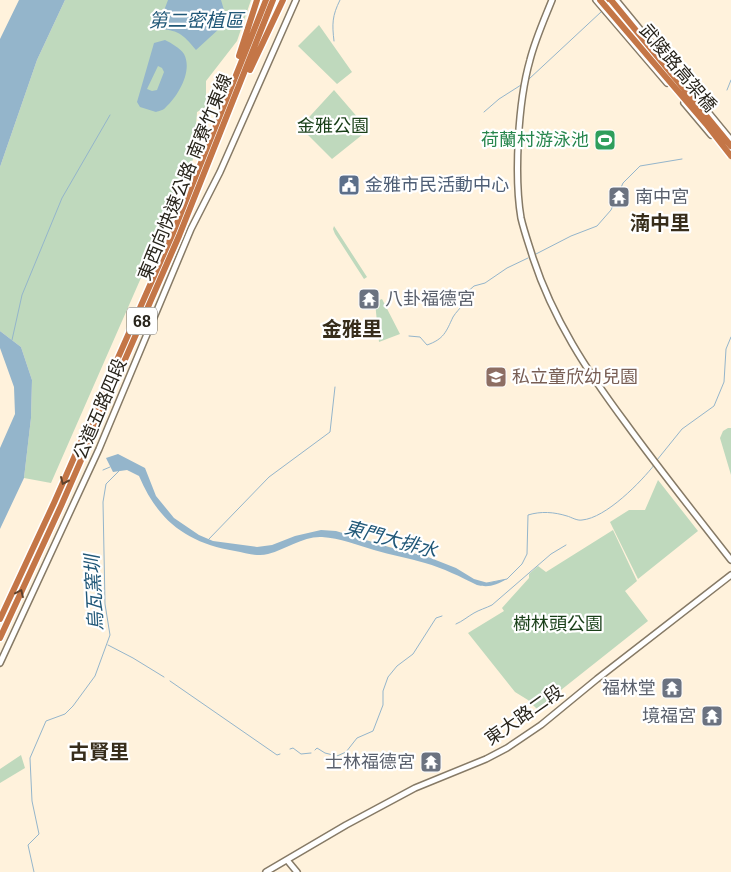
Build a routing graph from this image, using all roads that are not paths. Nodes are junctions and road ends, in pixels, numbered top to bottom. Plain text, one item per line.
1 (266, 0) edge
2 (273, 0) edge
3 (283, 0) edge
4 (296, 0) edge
5 (552, 0) edge
6 (596, 0) edge
7 (600, 0) edge
8 (606, 0) edge
9 (612, 0) edge
10 (616, 0) edge
11 (256, 2) edge
12 (238, 80) junction
13 (691, 101) junction
14 (710, 114) junction
15 (700, 123) junction
16 (731, 140) edge
17 (731, 146) edge
18 (731, 156) edge
19 (731, 161) edge
20 (731, 560) edge
21 (731, 575) edge
22 (0, 619) edge
23 (0, 638) edge
24 (0, 663) edge
25 (287, 860) junction
26 (266, 872) edge
27 (297, 872) edge

1 - 12 highway, 東西向快速公路 南寮竹東線 / 68
2 - 12 highway, 東西向快速公路 南寮竹東線 / 68
3 - 12 highway
4 - 24 street, 公道五路四段
5 - 20 street
6 - 15 street
7 - 18 highway, 武陵路高架橋, bridge
8 - 13 highway
9 - 17 highway, 武陵路高架橋, bridge
10 - 14 street
11 - 12 highway
12 -> 22 highway, 東西向快速公路 南寮竹東線 / 68
23 -> 12 highway, 東西向快速公路 南寮竹東線 / 68
13 - 14 highway
13 - 15 highway
14 - 16 street
15 - 19 street
21 - 25 street, 東大路二段
25 - 26 street, 東大路二段
25 - 27 street

